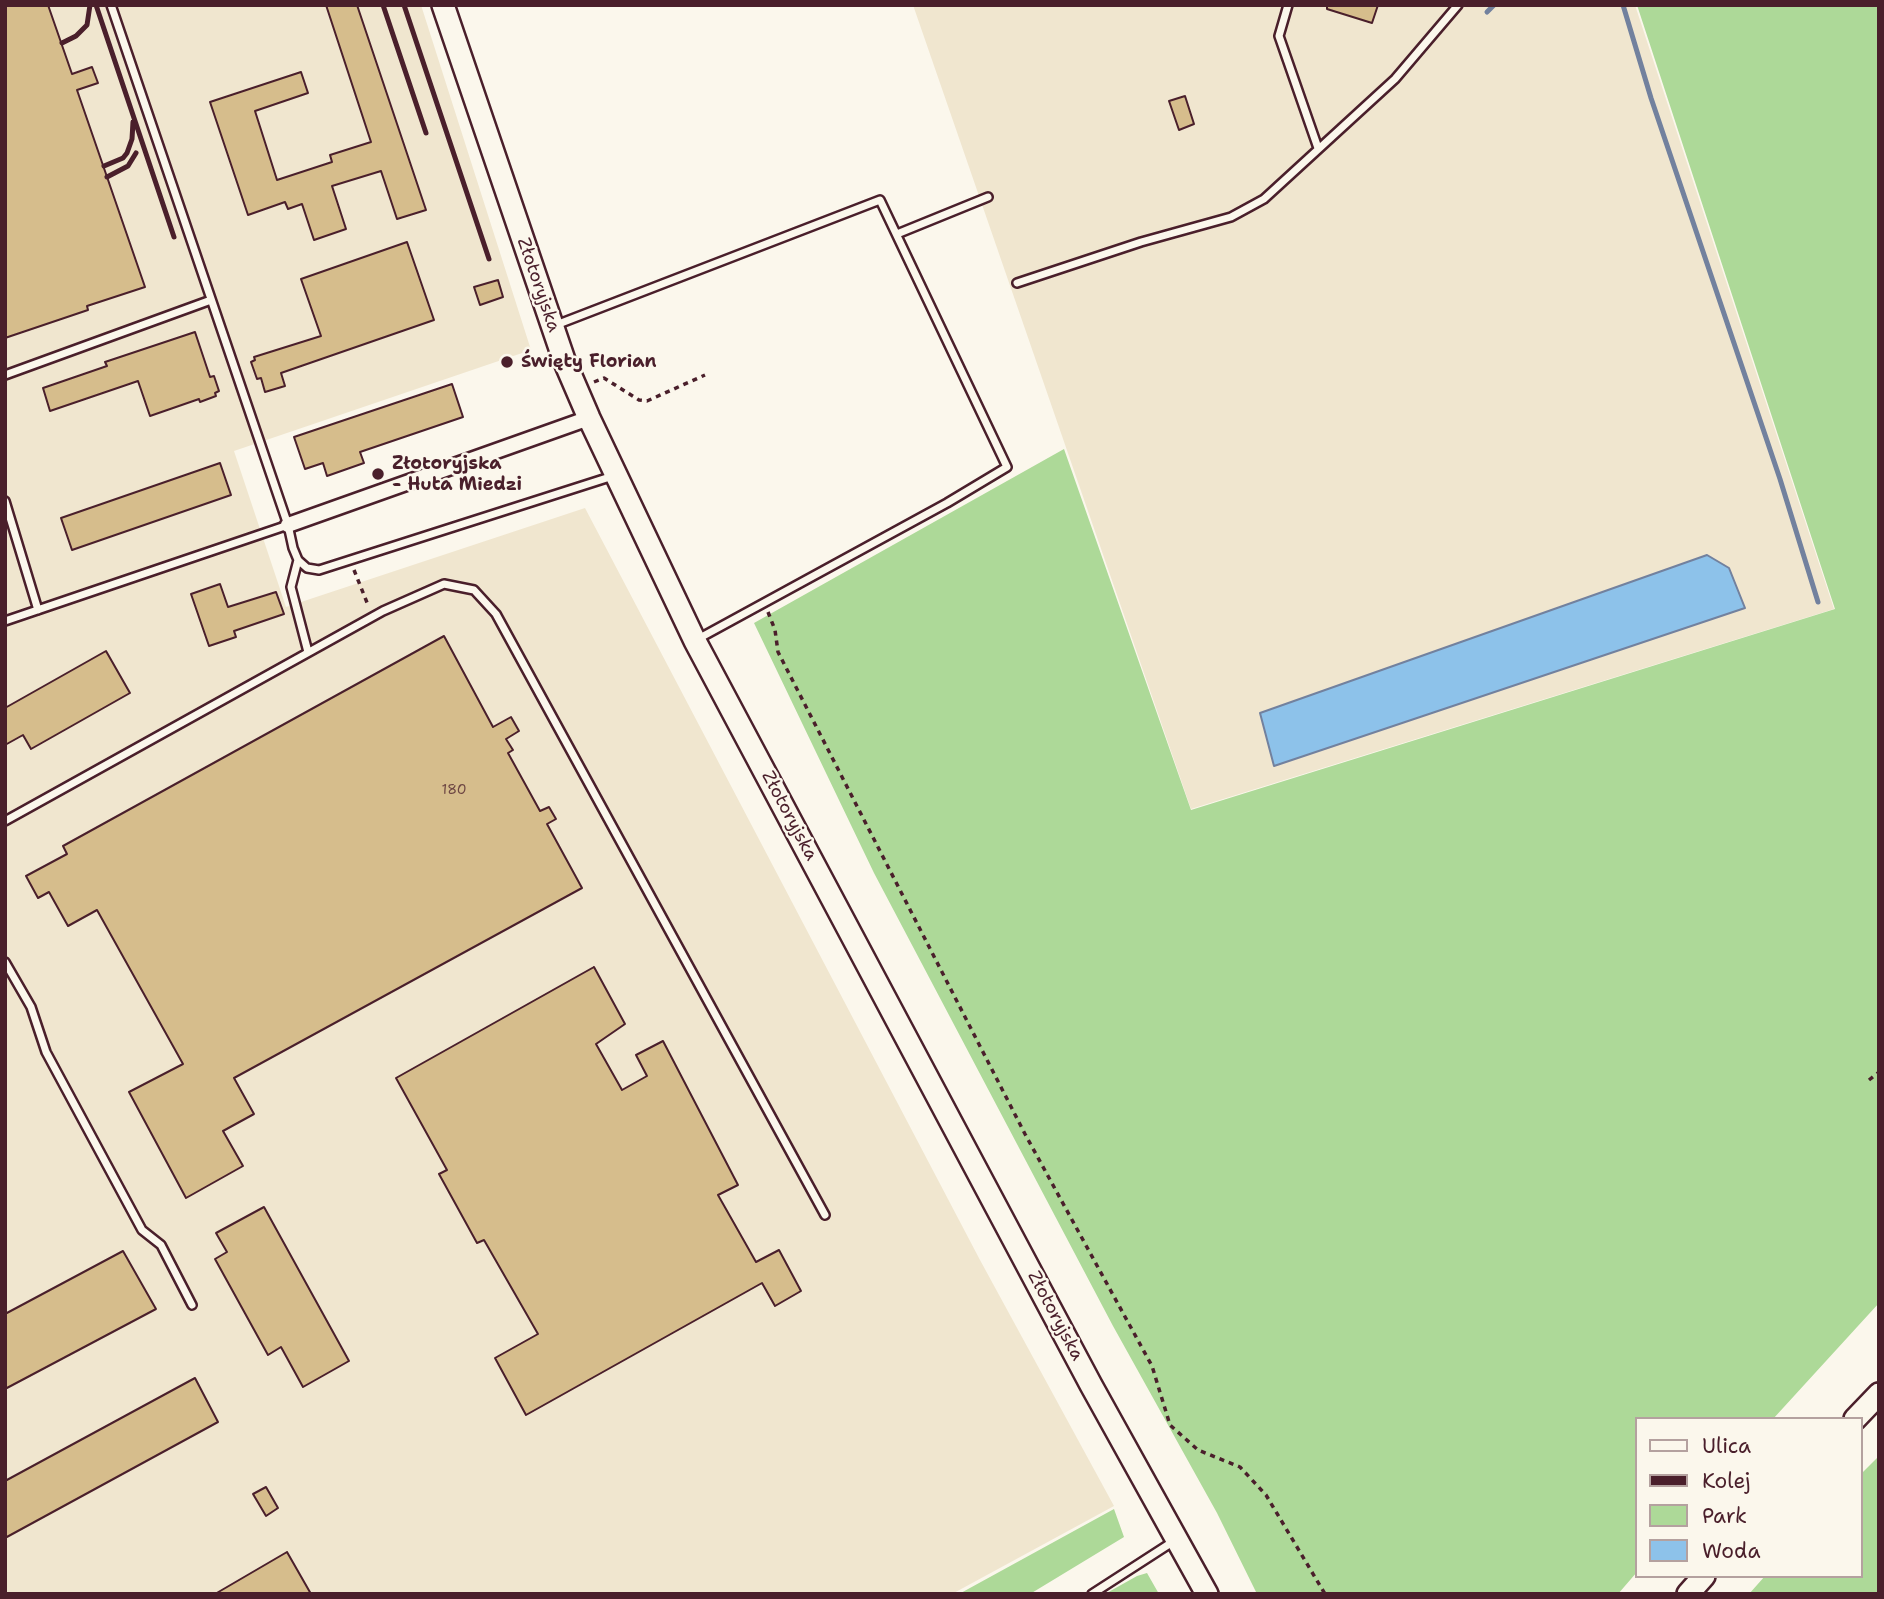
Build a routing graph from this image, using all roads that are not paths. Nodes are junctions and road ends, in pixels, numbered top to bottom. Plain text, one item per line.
1 (111, 5) edge
2 (443, 5) edge
3 (1288, 5) edge
4 (1458, 5) edge
5 (1318, 148) junction
6 (988, 197) dead end
7 (897, 234) junction
8 (1017, 283) dead end
9 (211, 300) junction
10 (552, 327) junction
11 (5, 375) edge
12 (589, 418) junction
13 (617, 475) junction
14 (5, 501) edge
15 (288, 525) junction
16 (298, 560) junction
17 (38, 610) junction
18 (5, 621) edge
19 (695, 641) junction
20 (309, 652) junction
21 (5, 821) edge
22 (5, 962) edge
23 (825, 1214) dead end
24 (192, 1305) dead end
25 (1879, 1394) edge
26 (1857, 1417) edge
27 (1177, 1539) junction
28 (1702, 1578) edge
29 (1092, 1594) edge
30 (1207, 1594) edge
31 (1688, 1594) edge

1 - 9 lane
2 - 10 main road, Złotoryjska
3 - 5 lane
4 - 5 lane
5 - 8 lane
6 - 7 lane
7 - 10 lane
7 - 19 lane
9 - 11 lane
9 - 15 lane
10 - 12 main road, Złotoryjska
12 - 13 main road, Złotoryjska
12 - 15 street
13 - 16 lane
13 - 19 main road, Złotoryjska
14 - 17 lane
15 - 16 lane
15 - 17 lane
16 - 20 lane
17 - 18 lane
19 - 27 main road, Złotoryjska
20 - 21 lane
20 - 23 lane
22 - 24 lane
25 - 26 main road
27 - 29 lane
27 - 30 main road, Złotoryjska
28 - 31 main road

